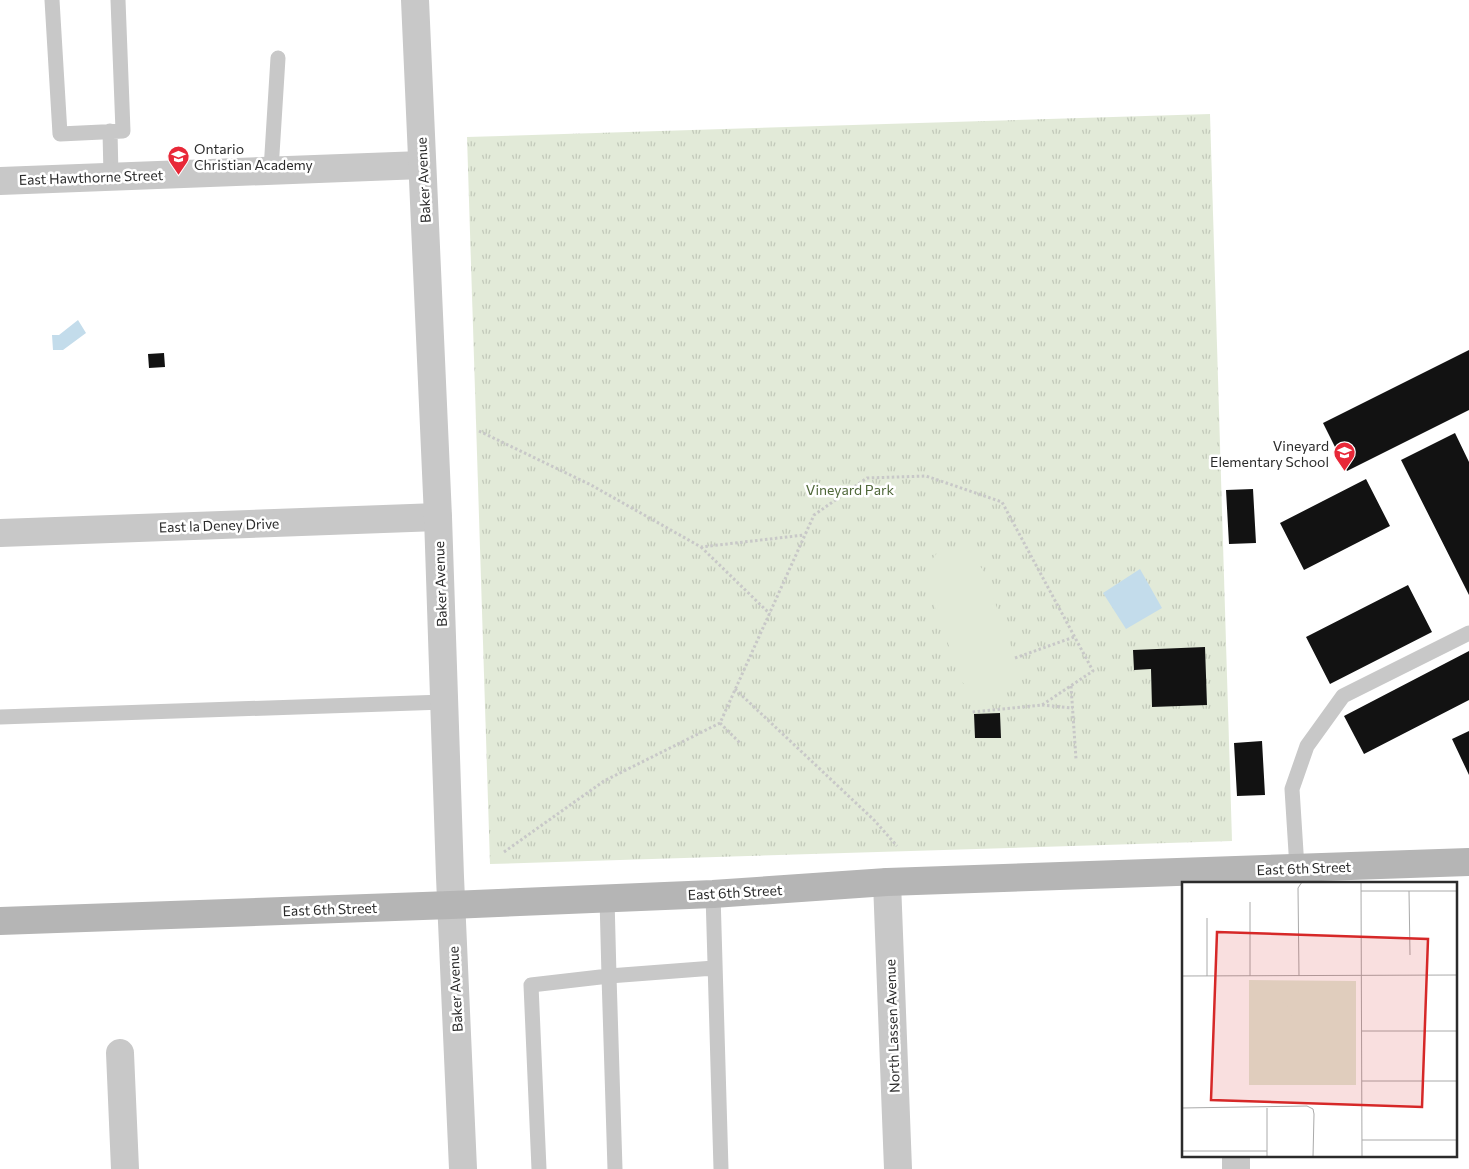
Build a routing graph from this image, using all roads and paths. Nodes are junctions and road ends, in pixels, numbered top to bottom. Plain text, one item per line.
1 (52, 0) edge
2 (118, 0) edge
3 (415, 0) edge
4 (278, 58) dead end
5 (110, 131) junction
6 (422, 165) junction
7 (271, 170) junction
8 (111, 176) junction
9 (0, 181) edge
10 (479, 431) dead end
11 (438, 517) junction
12 (0, 532) edge
13 (805, 535) junction
14 (701, 547) junction
15 (770, 614) junction
16 (1469, 633) edge
17 (1074, 637) junction
18 (1015, 658) dead end
19 (1072, 686) junction
20 (736, 689) junction
21 (444, 702) junction
22 (1042, 705) junction
23 (1073, 708) junction
24 (972, 712) dead end
25 (0, 717) edge
26 (720, 723) junction
27 (740, 744) dead end
28 (1076, 759) dead end
29 (897, 846) dead end
30 (504, 852) dead end
31 (1469, 862) edge
32 (1297, 868) junction
33 (1226, 877) edge
34 (887, 882) junction
35 (713, 894) junction
36 (607, 898) junction
37 (451, 905) junction
38 (0, 921) edge
39 (714, 968) junction
40 (609, 976) junction
41 (120, 1053) dead end
42 (1236, 1156) edge
43 (125, 1169) edge
44 (463, 1169) edge
45 (539, 1169) edge
46 (615, 1169) edge
47 (721, 1169) edge
48 (898, 1169) edge
49 (1236, 1169) edge

1 - 5 lane
2 - 5 lane
3 - 6 street, Baker Avenue
4 - 7 lane
5 - 8 lane
6 - 7 street, East Hawthorne Street
6 - 11 street, Baker Avenue
7 - 8 street, East Hawthorne Street
8 - 9 street, East Hawthorne Street
10 - 14 path
11 - 12 street, East la Deney Drive
11 - 21 street, Baker Avenue
13 - 14 path
13 - 15 path
13 - 17 path
14 - 15 path
15 - 20 path
16 - 32 lane
17 - 18 path
17 - 19 path
19 - 22 path
19 - 23 path
20 - 26 path
20 - 29 path
21 - 25 lane
21 - 37 street, Baker Avenue
22 - 23 path
22 - 24 path
23 - 28 path
26 - 27 path
26 - 30 path
31 - 32 main road, East 6th Street
32 - 33 main road, East 6th Street
33 - 34 main road, East 6th Street
34 - 35 main road, East 6th Street
34 - 48 street, North Lassen Avenue
35 - 36 main road, East 6th Street
35 - 39 lane
36 - 37 main road, East 6th Street
36 - 40 lane
37 - 38 main road, East 6th Street
37 - 44 street, Baker Avenue
39 - 40 lane
39 - 47 lane
40 - 45 lane
40 - 46 lane
41 - 43 street
42 - 49 street

